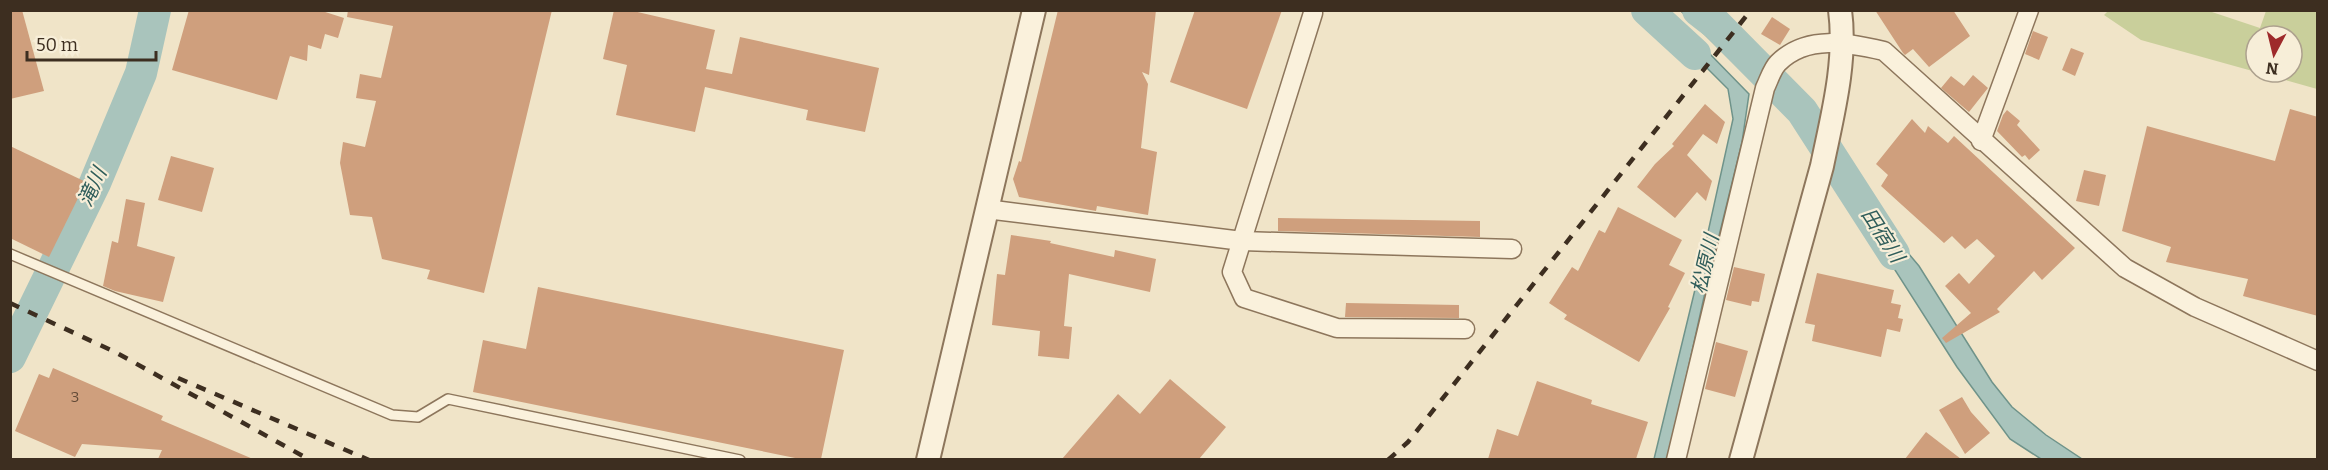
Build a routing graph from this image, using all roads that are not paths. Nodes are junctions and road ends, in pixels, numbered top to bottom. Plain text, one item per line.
1 (1034, 10) edge
2 (1840, 10) edge
3 (2029, 10) edge
4 (1313, 13) dead end
5 (1843, 42) junction
6 (1981, 141) junction
7 (986, 209) junction
8 (1242, 241) junction
9 (1512, 249) dead end
10 (10, 254) edge
11 (1466, 329) dead end
12 (2318, 361) edge
13 (740, 459) edge
14 (928, 459) edge
15 (1676, 459) edge
16 (1741, 459) edge

1 - 7 street
2 - 5 street
3 - 6 street
4 - 8 street
5 - 6 street
5 - 15 street
5 - 16 street
6 - 12 street
7 - 8 street
7 - 14 street
8 - 9 street
8 - 11 street
10 - 13 lane

